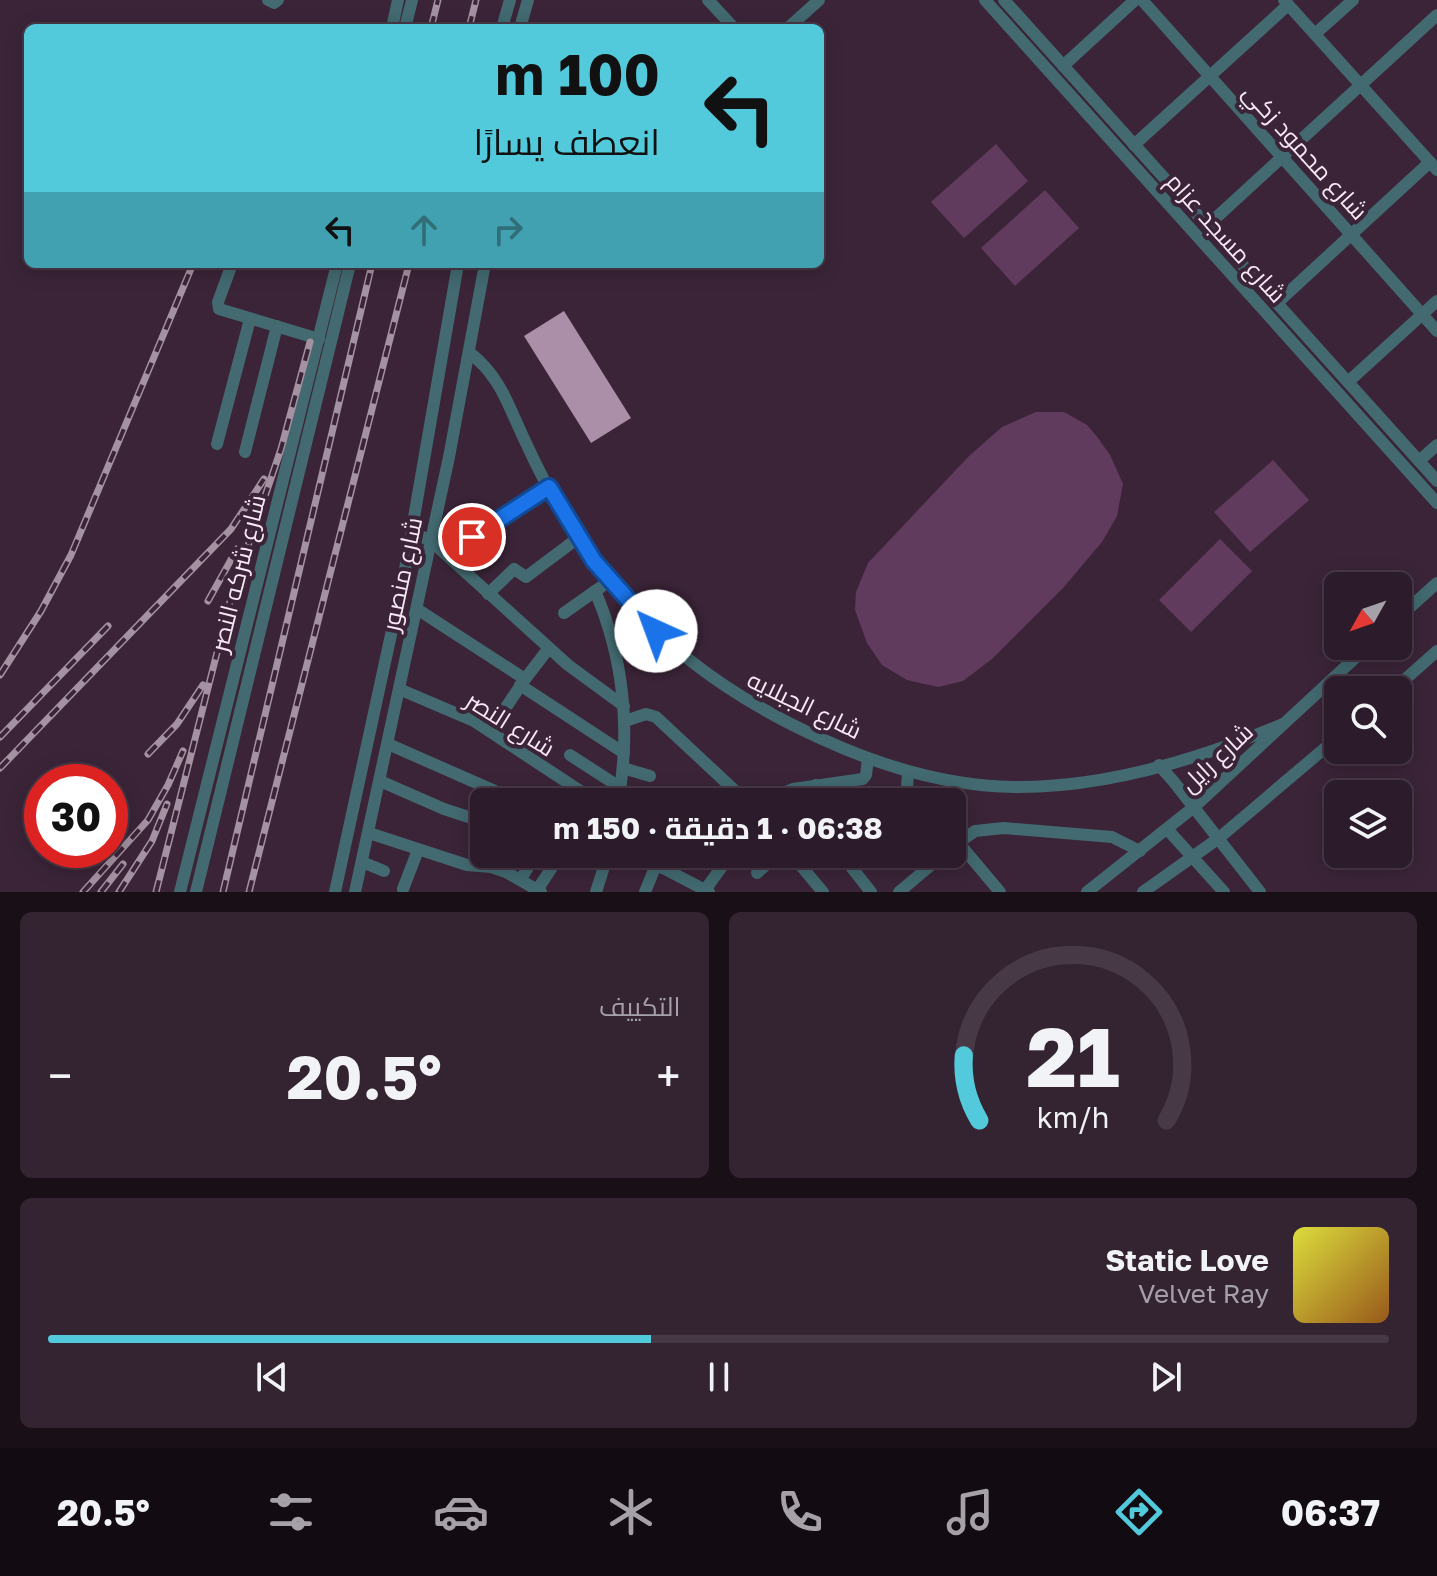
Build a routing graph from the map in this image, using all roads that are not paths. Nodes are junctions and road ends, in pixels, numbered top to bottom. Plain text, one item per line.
1 (398, 0) edge
2 (412, 0) edge
3 (510, 0) edge
4 (528, 0) edge
5 (708, 0) edge
6 (819, 0) edge
7 (985, 0) edge
8 (1004, 0) edge
9 (1135, 0) edge
10 (1142, 0) edge
11 (1353, 0) edge
12 (1286, 2) edge
13 (1437, 15) edge
14 (393, 24) edge
15 (406, 24) edge
16 (503, 24) edge
17 (521, 24) edge
18 (730, 24) edge
19 (792, 24) edge
20 (1315, 34) junction
21 (1063, 66) junction
22 (1210, 76) junction
23 (1360, 85) junction
24 (1134, 145) junction
25 (1281, 156) junction
26 (1434, 166) edge
27 (1207, 226) junction
28 (1352, 235) junction
29 (231, 268) edge
30 (336, 268) edge
31 (349, 268) edge
32 (457, 268) edge
33 (484, 268) edge
34 (1437, 301) edge
35 (1277, 303) junction
36 (1422, 314) junction
37 (250, 319) junction
38 (277, 326) junction
39 (1437, 331) edge
40 (319, 339) junction
41 (469, 352) junction
42 (1348, 382) junction
43 (217, 444) dead end
44 (1437, 445) edge
45 (245, 452) dead end
46 (1419, 461) junction
47 (1437, 481) edge
48 (549, 487) junction
49 (1437, 503) edge
50 (412, 532) junction
51 (578, 538) junction
52 (431, 541) junction
53 (446, 554) junction
54 (610, 580) junction
55 (1437, 583) edge
56 (595, 591) junction
57 (488, 594) junction
58 (1412, 605) edge
59 (417, 609) junction
60 (564, 613) dead end
61 (549, 648) junction
62 (1437, 651) edge
63 (1353, 660) edge
64 (1409, 676) edge
65 (522, 682) junction
66 (399, 689) junction
67 (624, 706) junction
68 (625, 721) junction
69 (1283, 724) junction
70 (490, 731) junction
71 (388, 744) junction
72 (1324, 749) edge
73 (624, 753) junction
74 (570, 755) dead end
75 (868, 759) junction
76 (1159, 765) junction
77 (623, 768) junction
78 (908, 772) junction
79 (650, 776) dead end
80 (380, 781) junction
81 (816, 785) junction
82 (572, 787) edge
83 (488, 788) edge
84 (621, 788) joint
85 (730, 788) edge
86 (801, 788) edge
87 (817, 788) edge
88 (907, 788) edge
89 (1194, 807) junction
90 (470, 816) edge
91 (1167, 829) junction
92 (369, 833) junction
93 (966, 837) edge
94 (1219, 838) junction
95 (418, 850) junction
96 (1140, 851) junction
97 (966, 856) edge
98 (1191, 856) junction
99 (362, 862) junction
100 (528, 868) edge
101 (553, 868) edge
102 (604, 868) edge
103 (658, 868) edge
104 (661, 868) edge
105 (722, 868) edge
106 (763, 868) edge
107 (803, 868) edge
108 (854, 868) edge
109 (929, 868) edge
110 (384, 871) dead end
111 (757, 873) dead end
112 (521, 879) junction
113 (403, 889) dead end
114 (906, 890) edge
115 (539, 891) edge
116 (707, 891) edge
117 (180, 892) edge
118 (196, 892) edge
119 (335, 892) edge
120 (355, 892) edge
121 (596, 892) edge
122 (645, 892) edge
123 (823, 892) edge
124 (871, 892) edge
125 (1000, 892) edge
126 (1087, 892) edge
127 (1143, 892) edge
128 (1224, 892) edge
129 (1260, 892) edge

1 - 14 street
2 - 15 street
3 - 16 street
4 - 17 street
5 - 18 street
6 - 19 street
7 - 49 street, شارع مسجد عزام
8 - 21 street, شارع مسجد عزام
9 - 21 street
10 - 22 street, شارع محمود زكي
11 - 20 street
12 - 20 street
12 - 22 street
13 - 23 street
20 - 23 street
21 - 24 street, شارع مسجد عزام
22 - 24 street
22 - 25 street, شارع محمود زكي
23 - 25 street
23 - 26 street
24 - 27 street, شارع مسجد عزام
25 - 27 street
25 - 28 street, شارع محمود زكي
26 - 28 street
27 - 35 street, شارع مسجد عزام
28 - 35 street
28 - 36 street, شارع محمود زكي
29 - 37 street
30 - 40 street, شارع شركه النصر
31 - 118 street, شارع شركه النصر
32 - 50 street, شارع منصور
33 - 41 street, شارع منصور
34 - 36 street
35 - 42 street, شارع مسجد عزام
36 - 39 street, شارع محمود زكي
36 - 42 street
37 - 38 street
37 - 43 street
38 - 40 street
38 - 45 street
40 - 117 street, شارع شركه النصر
41 - 48 street, شارع الجبلايه
41 - 52 street, شارع منصور
42 - 46 street, شارع مسجد عزام
44 - 46 street
46 - 47 street, شارع مسجد عزام
48 - 51 street, شارع الجبلايه
48 - 53 street
50 - 52 street
50 - 119 street, شارع منصور
51 - 54 street, شارع الجبلايه
51 - 57 street
52 - 53 street
52 - 59 street, شارع منصور
53 - 57 street
54 - 56 street
54 - 75 street, شارع الجبلايه
55 - 58 street
56 - 60 street
56 - 67 street
57 - 61 street
59 - 65 street
59 - 66 street, شارع منصور
61 - 65 street
61 - 67 street
62 - 64 street
63 - 69 street, شارع رايل
65 - 70 street
65 - 73 street
66 - 70 street, شارع النصر
66 - 71 street, شارع منصور
67 - 68 street
68 - 73 street
68 - 85 street
69 - 76 street, شارع الجبلايه
69 - 89 street, شارع رايل
70 - 82 street, شارع النصر
71 - 80 street, شارع منصور
71 - 83 street
72 - 94 street
73 - 77 street
74 - 84 street
75 - 78 street, شارع الجبلايه
75 - 81 street
76 - 78 street, شارع الجبلايه
76 - 89 street
77 - 79 street
77 - 84 street
78 - 88 street
80 - 90 street
80 - 92 street, شارع منصور
81 - 86 street
81 - 87 street
89 - 91 street, شارع رايل
89 - 94 street
91 - 96 street, شارع رايل
91 - 98 street
92 - 95 street
92 - 99 street, شارع منصور
93 - 96 street
94 - 98 street
94 - 129 street
95 - 112 street
95 - 113 street
96 - 126 street, شارع رايل
97 - 125 street
98 - 127 street
98 - 128 street
99 - 110 street
99 - 120 street, شارع منصور
100 - 112 street
101 - 115 street
102 - 121 street
103 - 122 street
104 - 116 street
105 - 116 street
106 - 111 street
107 - 123 street
108 - 124 street
109 - 114 street
112 - 115 street

